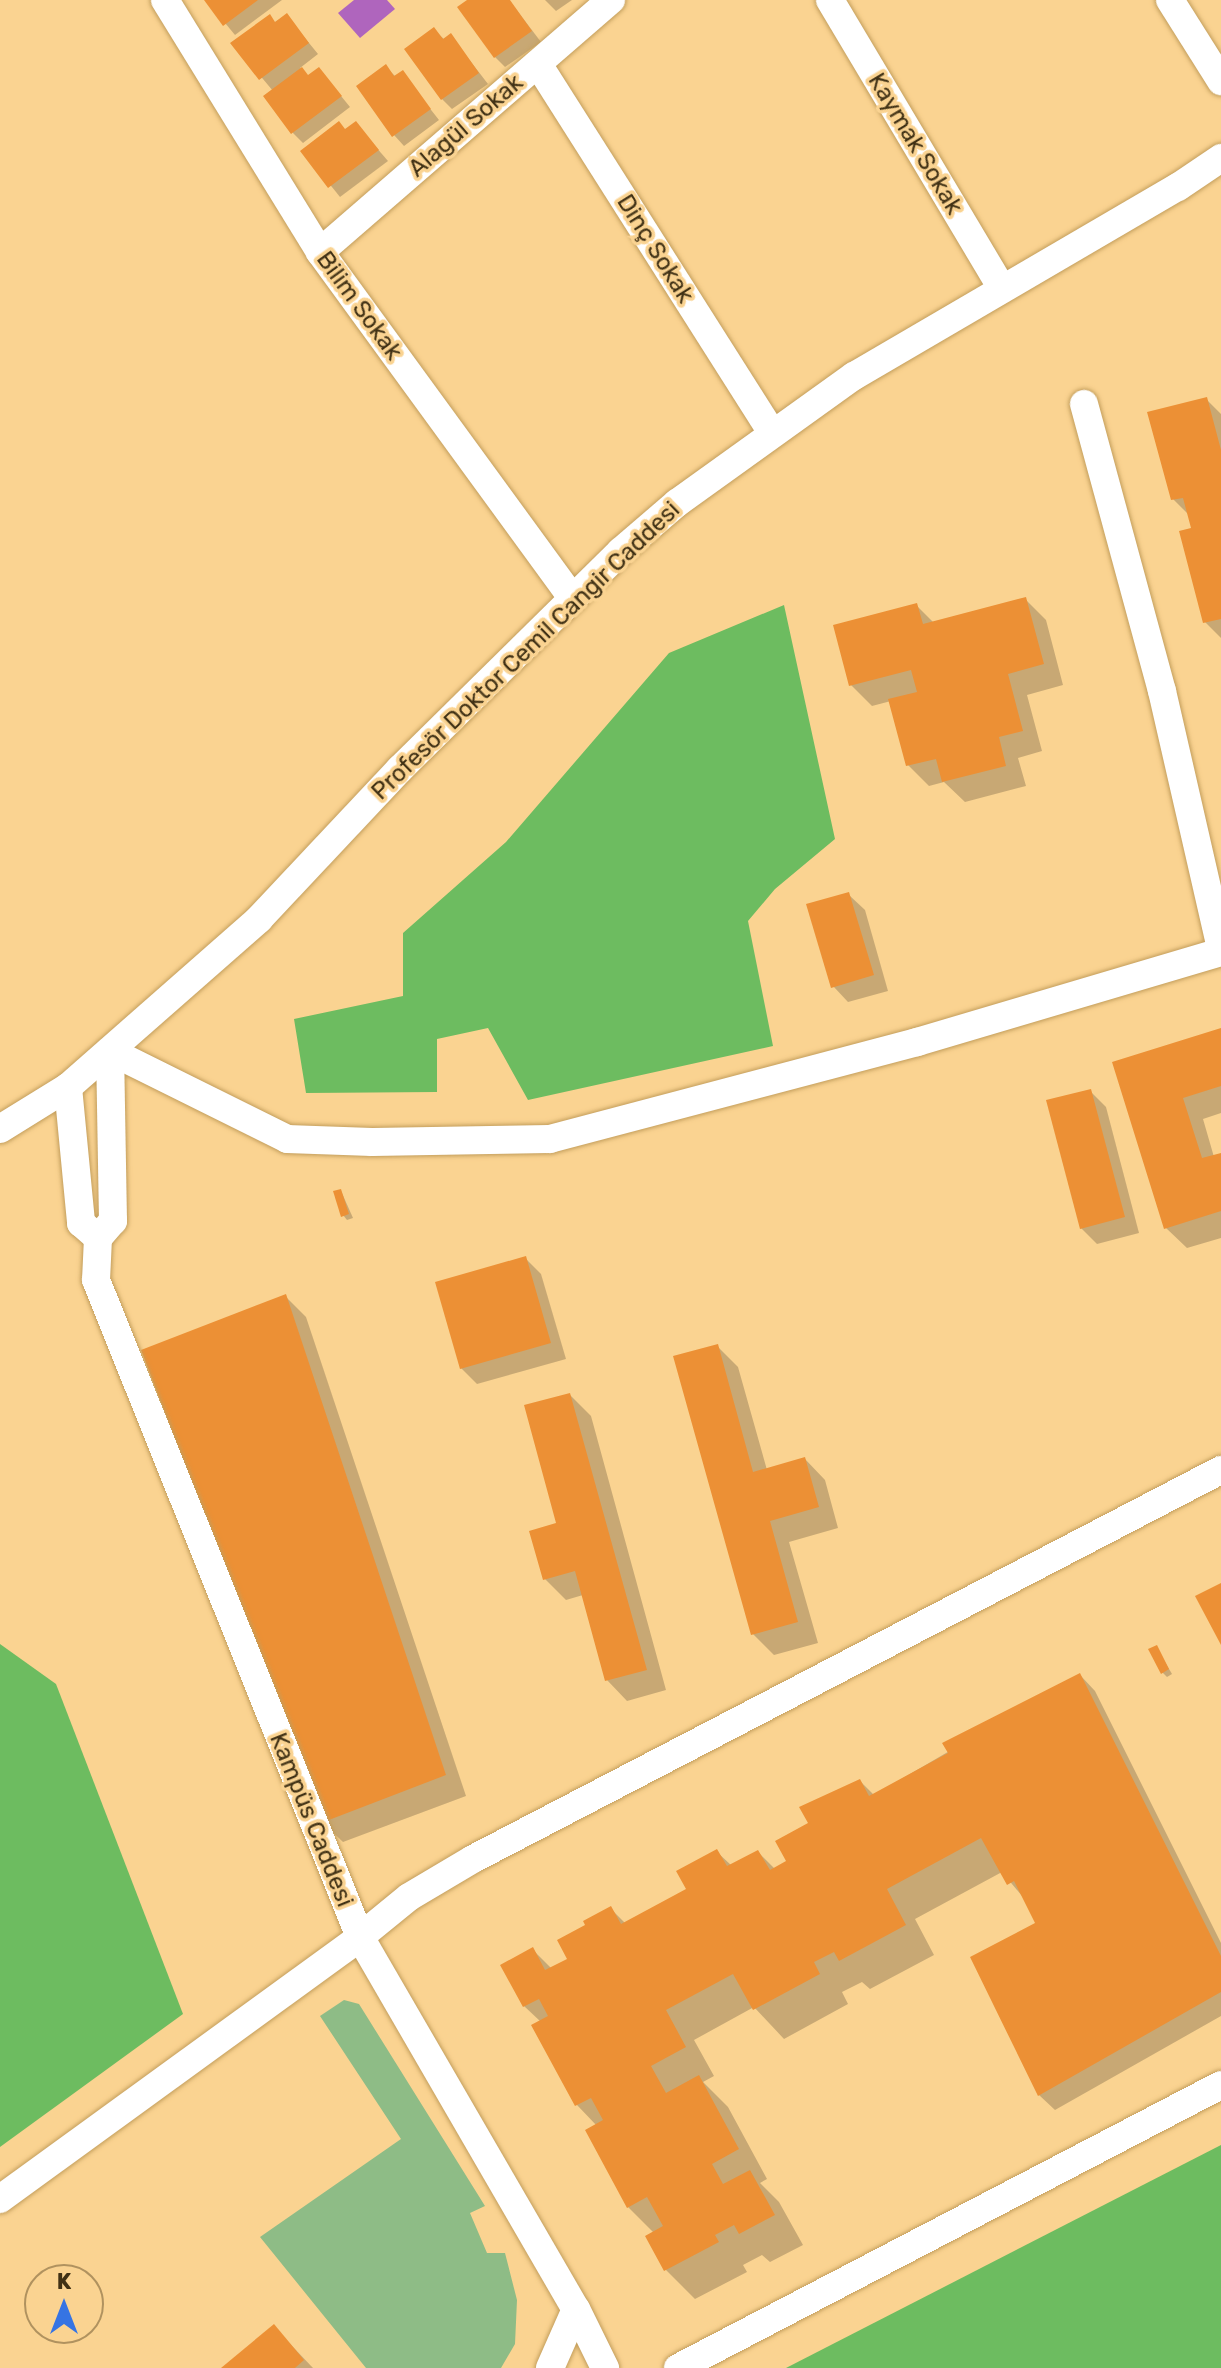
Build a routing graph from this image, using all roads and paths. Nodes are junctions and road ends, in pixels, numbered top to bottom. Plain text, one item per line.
1 (165, 0) edge
2 (611, 0) edge
3 (830, 0) edge
4 (1170, 0) edge
5 (538, 64) junction
6 (1221, 81) edge
7 (1221, 158) edge
8 (320, 252) junction
9 (1001, 287) junction
10 (1084, 404) dead end
11 (772, 433) junction
12 (573, 599) junction
13 (1221, 950) edge
14 (110, 1051) junction
15 (68, 1087) junction
16 (0, 1129) edge
17 (98, 1238) junction
18 (1221, 1470) edge
19 (360, 1937) junction
20 (1221, 2085) edge
21 (0, 2199) edge
22 (576, 2309) junction
23 (550, 2368) edge
24 (605, 2368) edge
25 (678, 2368) edge

1 - 8 street, Bilim Sokak
2 - 5 street, Alagül Sokak
3 - 9 street, Kaymak Sokak
4 - 6 street
5 - 8 street, Alagül Sokak
5 - 11 street, Dinç Sokak
7 - 9 street, Profesör Doktor Cemil Cangir Caddesi
8 - 12 street, Bilim Sokak
9 - 11 street, Profesör Doktor Cemil Cangir Caddesi
10 - 13 street
11 - 12 street, Profesör Doktor Cemil Cangir Caddesi
12 - 14 street, Profesör Doktor Cemil Cangir Caddesi
13 - 14 street
14 - 15 street, Profesör Doktor Cemil Cangir Caddesi
14 - 17 street
15 - 16 street, Profesör Doktor Cemil Cangir Caddesi
15 - 17 street
17 - 19 street, Kampüs Caddesi
18 - 19 street
19 - 21 street
19 - 22 street, Kampüs Caddesi
20 - 25 street
22 - 23 street
22 - 24 street, Kampüs Caddesi

